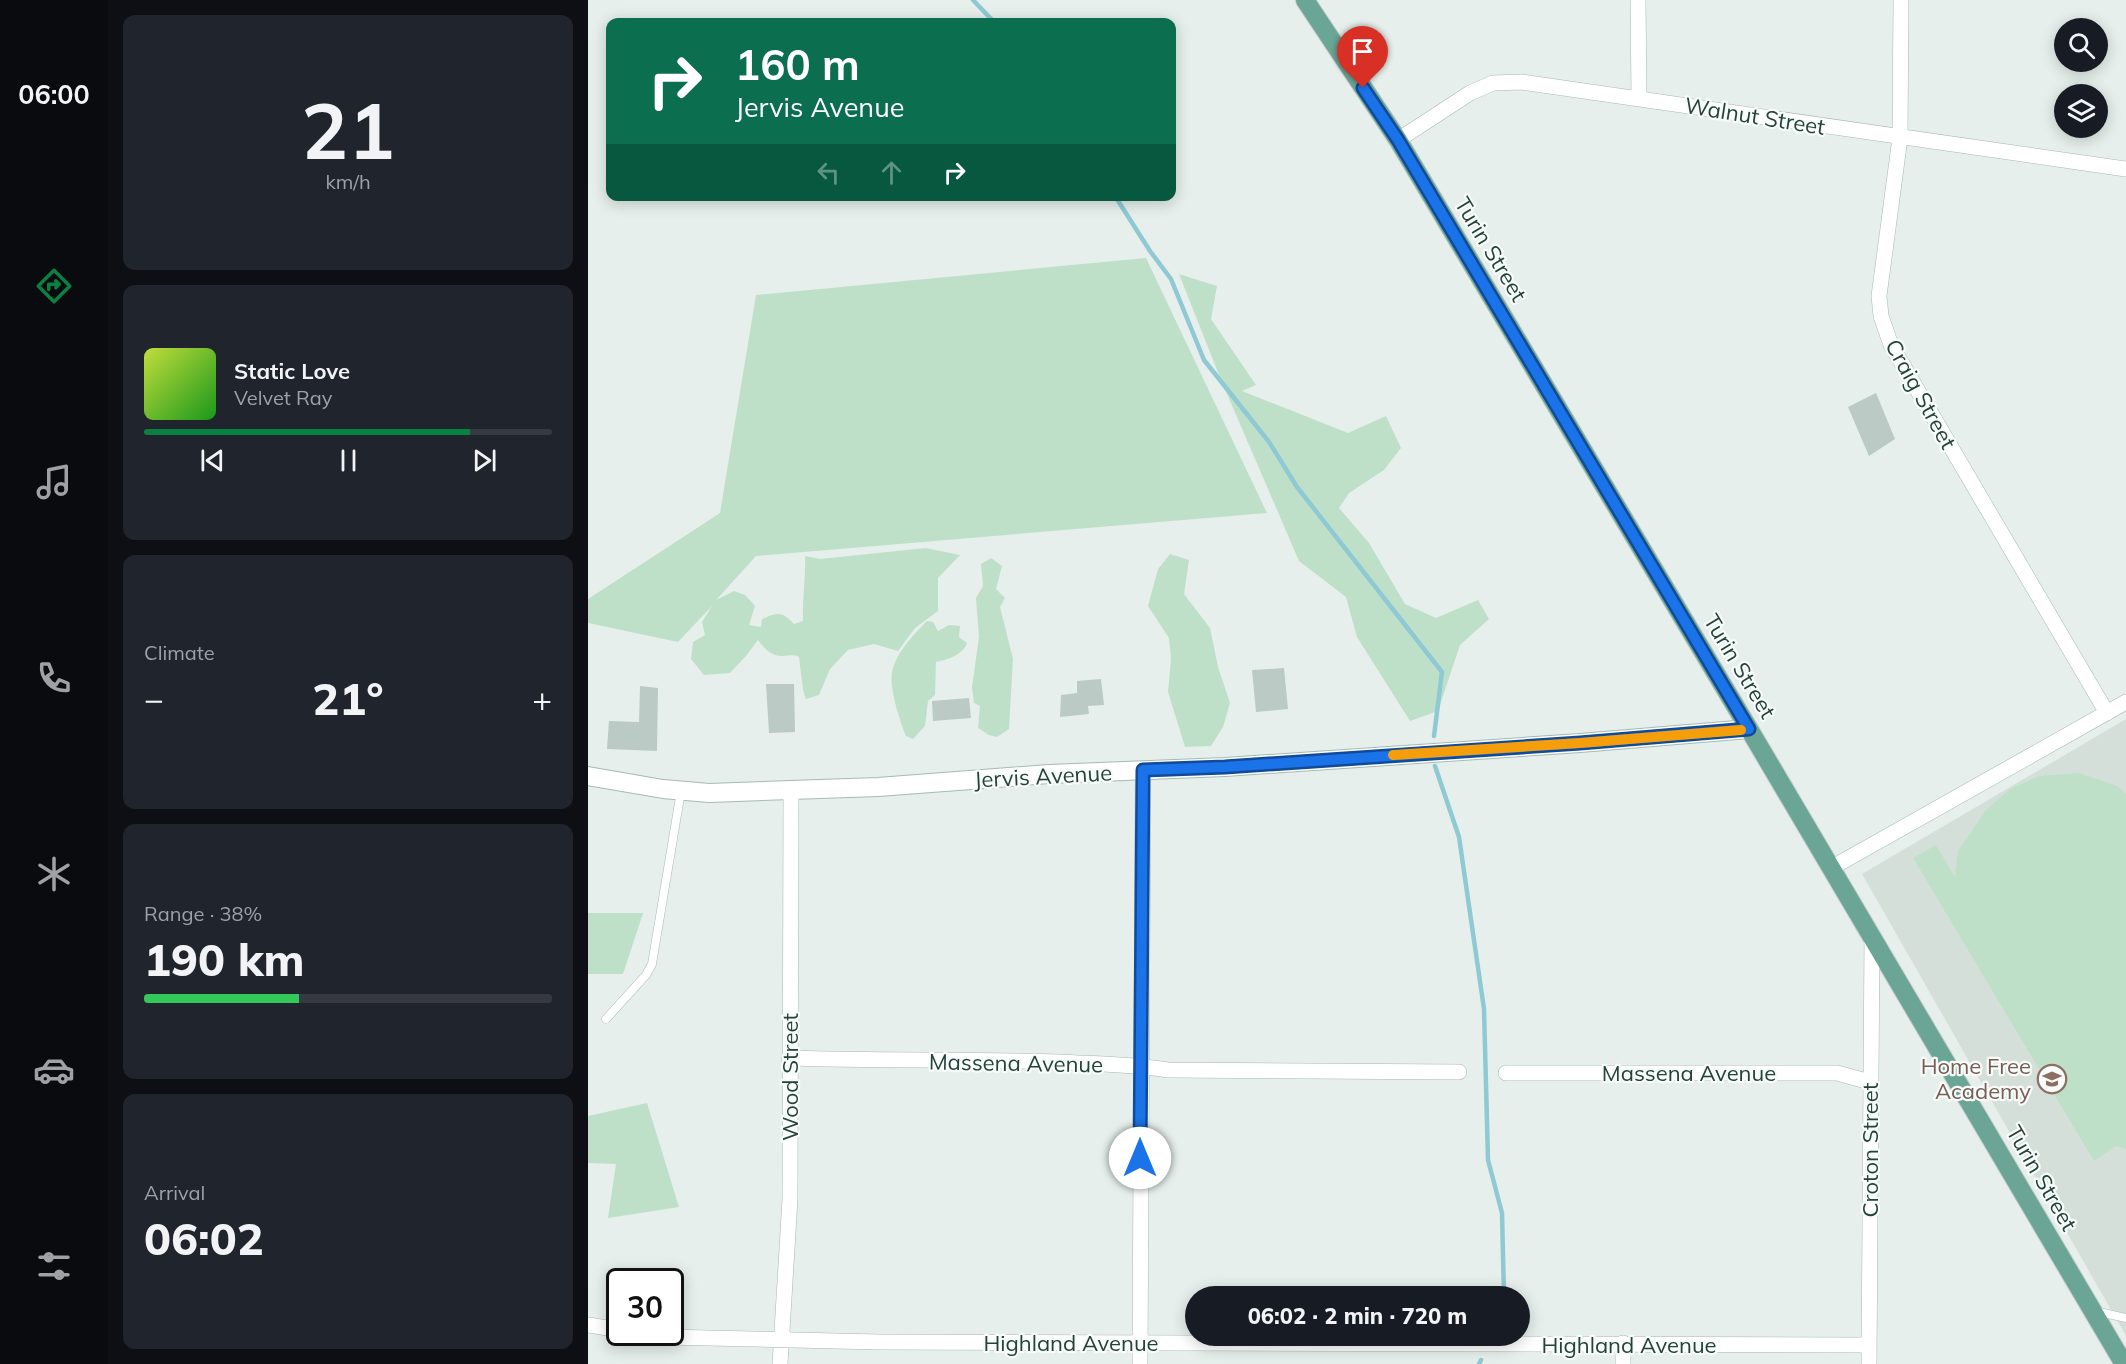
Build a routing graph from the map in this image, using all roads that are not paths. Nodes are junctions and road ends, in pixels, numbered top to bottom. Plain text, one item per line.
1 (1305, 0) edge
2 (1638, 0) edge
3 (1901, 0) edge
4 (1639, 99) junction
5 (1900, 138) junction
6 (1398, 140) junction
7 (2126, 169) edge
8 (2126, 702) edge
9 (2107, 713) junction
10 (1749, 729) junction
11 (1143, 770) junction
12 (588, 776) edge
13 (681, 790) junction
14 (791, 790) junction
15 (1831, 868) junction
16 (1872, 936) junction
17 (606, 1019) dead end
18 (789, 1058) junction
19 (1140, 1066) junction
20 (1459, 1072) dead end
21 (1506, 1074) dead end
22 (1870, 1082) junction
23 (2092, 1311) junction
24 (2126, 1318) edge
25 (588, 1325) edge
26 (606, 1328) edge
27 (684, 1337) edge
28 (782, 1339) junction
29 (1140, 1343) junction
30 (1623, 1343) junction
31 (1869, 1345) junction
32 (780, 1364) edge
33 (1140, 1364) edge
34 (1623, 1364) edge
35 (1869, 1364) edge
36 (2124, 1364) edge

1 - 6 main road, Turin Street
2 - 4 street
3 - 5 street, Craig Street
4 - 5 street, Walnut Street
4 - 6 street, Walnut Street
5 - 7 street, Walnut Street
5 - 9 street, Craig Street
6 - 10 main road, Turin Street
8 - 9 street
9 - 15 street
10 - 11 street, Jervis Avenue
10 - 15 main road, Turin Street
11 - 14 street, Jervis Avenue
11 - 19 street
12 - 13 street, Jervis Avenue
13 - 14 street, Jervis Avenue
13 - 17 lane
14 - 18 street, Wood Street
15 - 16 main road, Turin Street
16 - 22 street, Croton Street
16 - 23 main road, Turin Street
18 - 19 street, Massena Avenue
18 - 28 street, Wood Street
19 - 20 street, Massena Avenue
19 - 29 street
21 - 22 street, Massena Avenue
22 - 31 street, Croton Street
23 - 24 lane
23 - 36 main road, Turin Street
25 - 26 street
27 - 28 street, Highland Avenue
28 - 29 street, Highland Avenue
28 - 32 street, Wood Street
29 - 30 street, Highland Avenue
29 - 33 street
30 - 31 street, Highland Avenue
30 - 34 street
31 - 35 street, Croton Street

